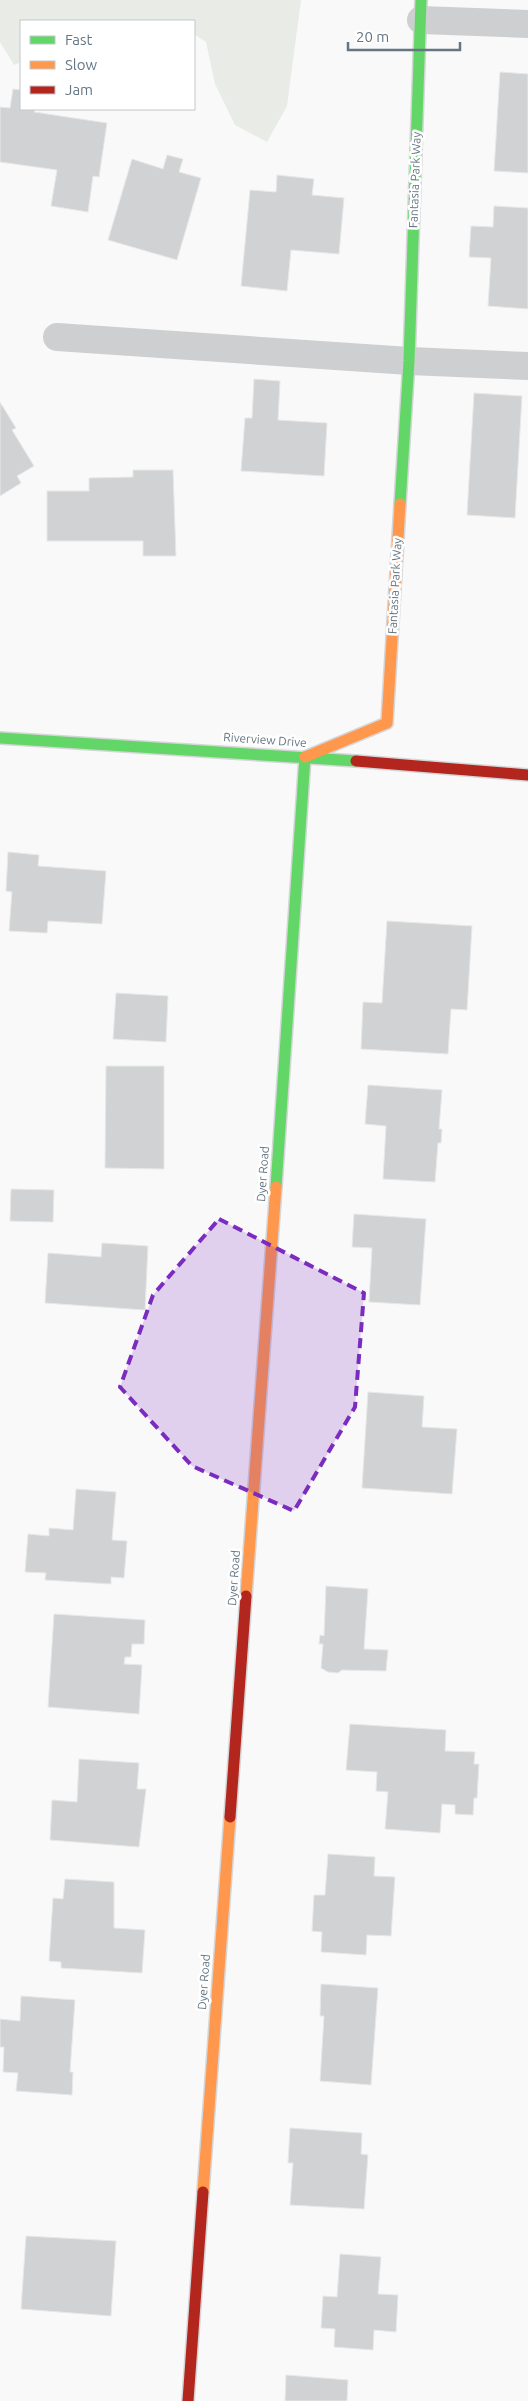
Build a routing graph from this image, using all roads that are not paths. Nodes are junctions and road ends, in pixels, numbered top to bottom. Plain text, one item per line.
1 (421, 10) edge
2 (528, 24) edge
3 (57, 337) dead end
4 (409, 361) junction
5 (528, 366) edge
6 (0, 738) edge
7 (305, 757) junction
8 (528, 775) edge
9 (188, 2401) edge

1 - 2 street
1 - 4 street, Fantasia Park Way
3 - 4 street
4 - 5 street
4 - 7 street, Fantasia Park Way
6 - 7 street, Riverview Drive
7 - 8 street, Riverview Drive
7 - 9 street, Dyer Road

